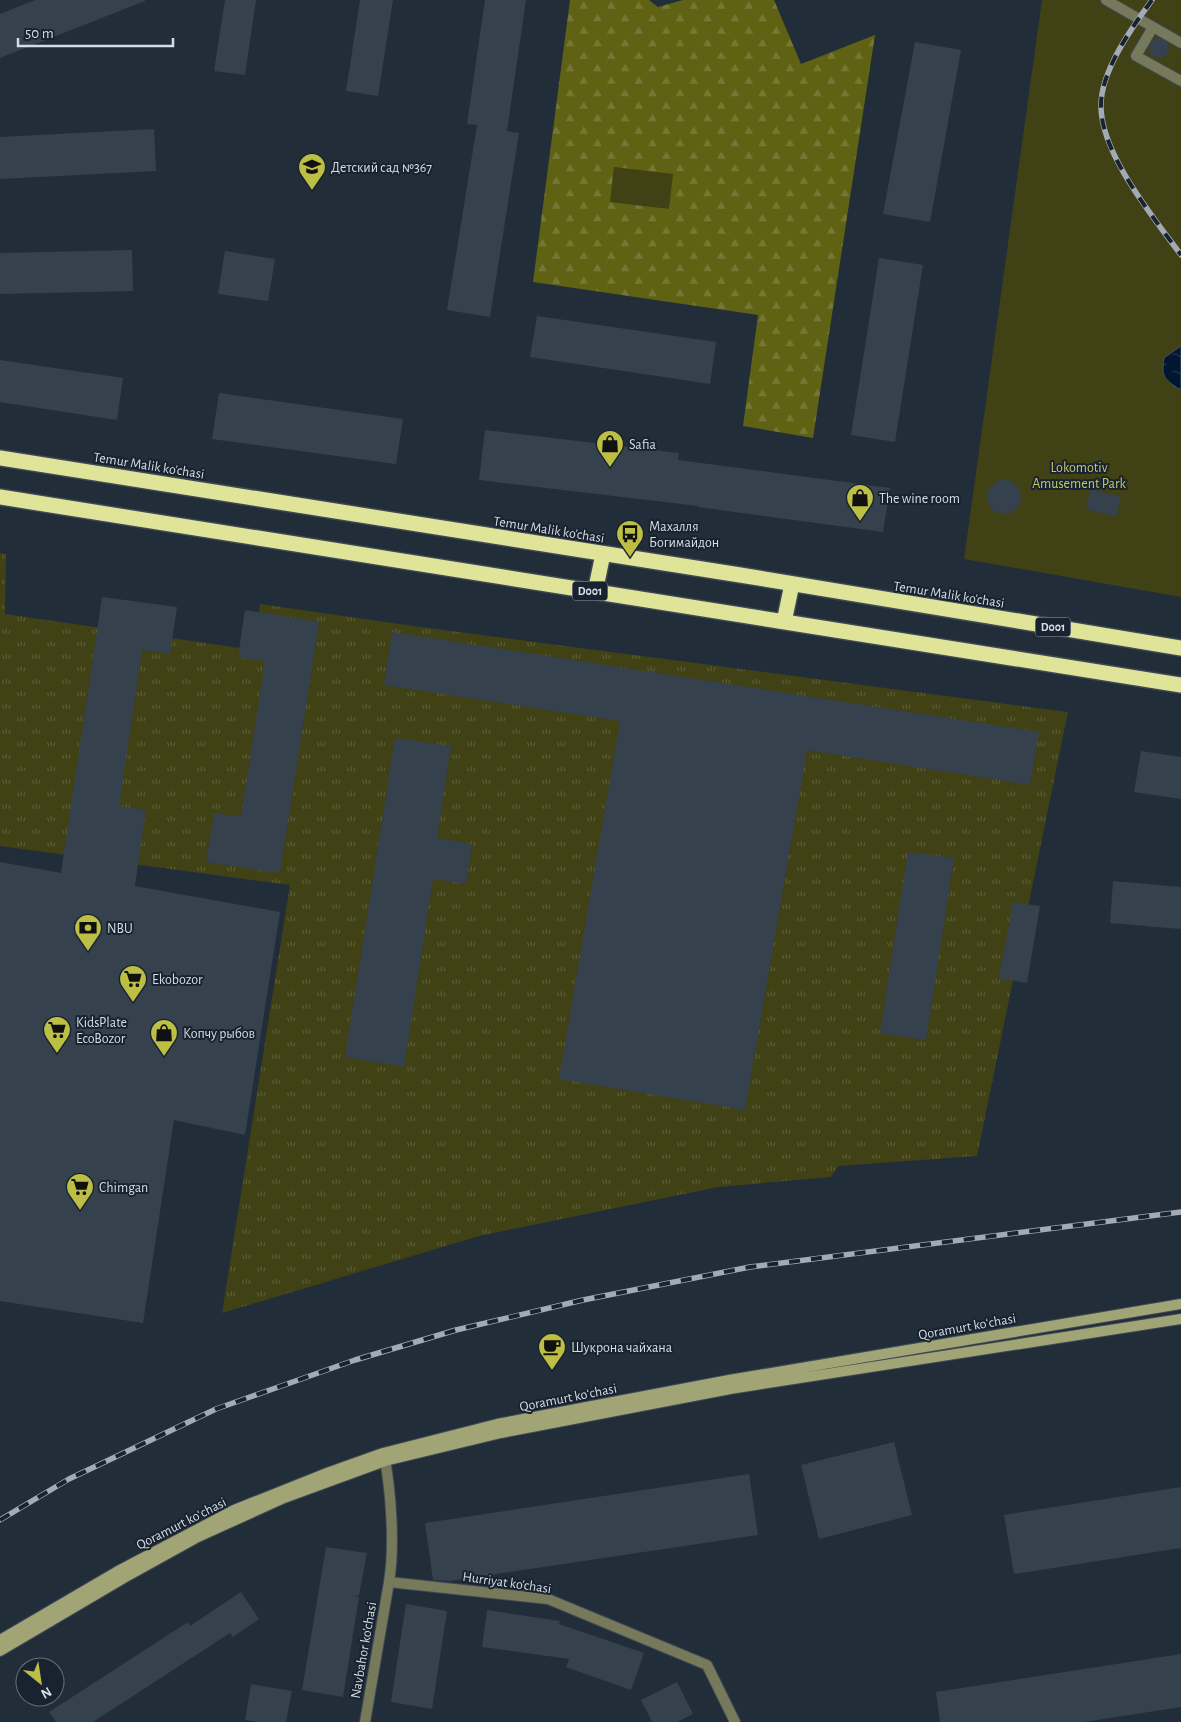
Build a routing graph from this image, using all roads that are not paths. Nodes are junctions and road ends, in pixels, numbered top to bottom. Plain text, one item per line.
1 (1106, 0) edge
2 (1153, 27) junction
3 (1181, 43) edge
4 (1181, 81) edge
5 (0, 458) edge
6 (0, 497) edge
7 (604, 554) junction
8 (792, 584) junction
9 (595, 592) junction
10 (784, 622) junction
11 (1181, 648) edge
12 (1181, 685) edge
13 (1181, 1304) edge
14 (1181, 1319) edge
15 (384, 1457) junction
16 (389, 1582) junction
17 (0, 1640) edge
18 (0, 1651) edge
19 (365, 1722) edge
20 (735, 1722) edge

1 - 2 street
2 - 3 street
2 - 4 street
5 - 7 highway, Temur Malik ko'chasi / D001
6 - 9 highway, D001
7 - 8 highway, Temur Malik ko'chasi / D001
7 - 9 highway
8 - 10 highway
8 - 11 highway, Temur Malik ko'chasi / D001
9 - 10 highway, D001
10 - 12 highway, D001
13 - 15 main road, Qoramurt koʻchasi
14 - 15 main road, Qoramurt koʻchasi
15 - 16 street
15 - 17 main road, Qoramurt koʻchasi
15 - 18 main road, Qoramurt koʻchasi
16 - 19 street, Navbahor ko'chasi
16 - 20 street, Hurriyat ko'chasi

